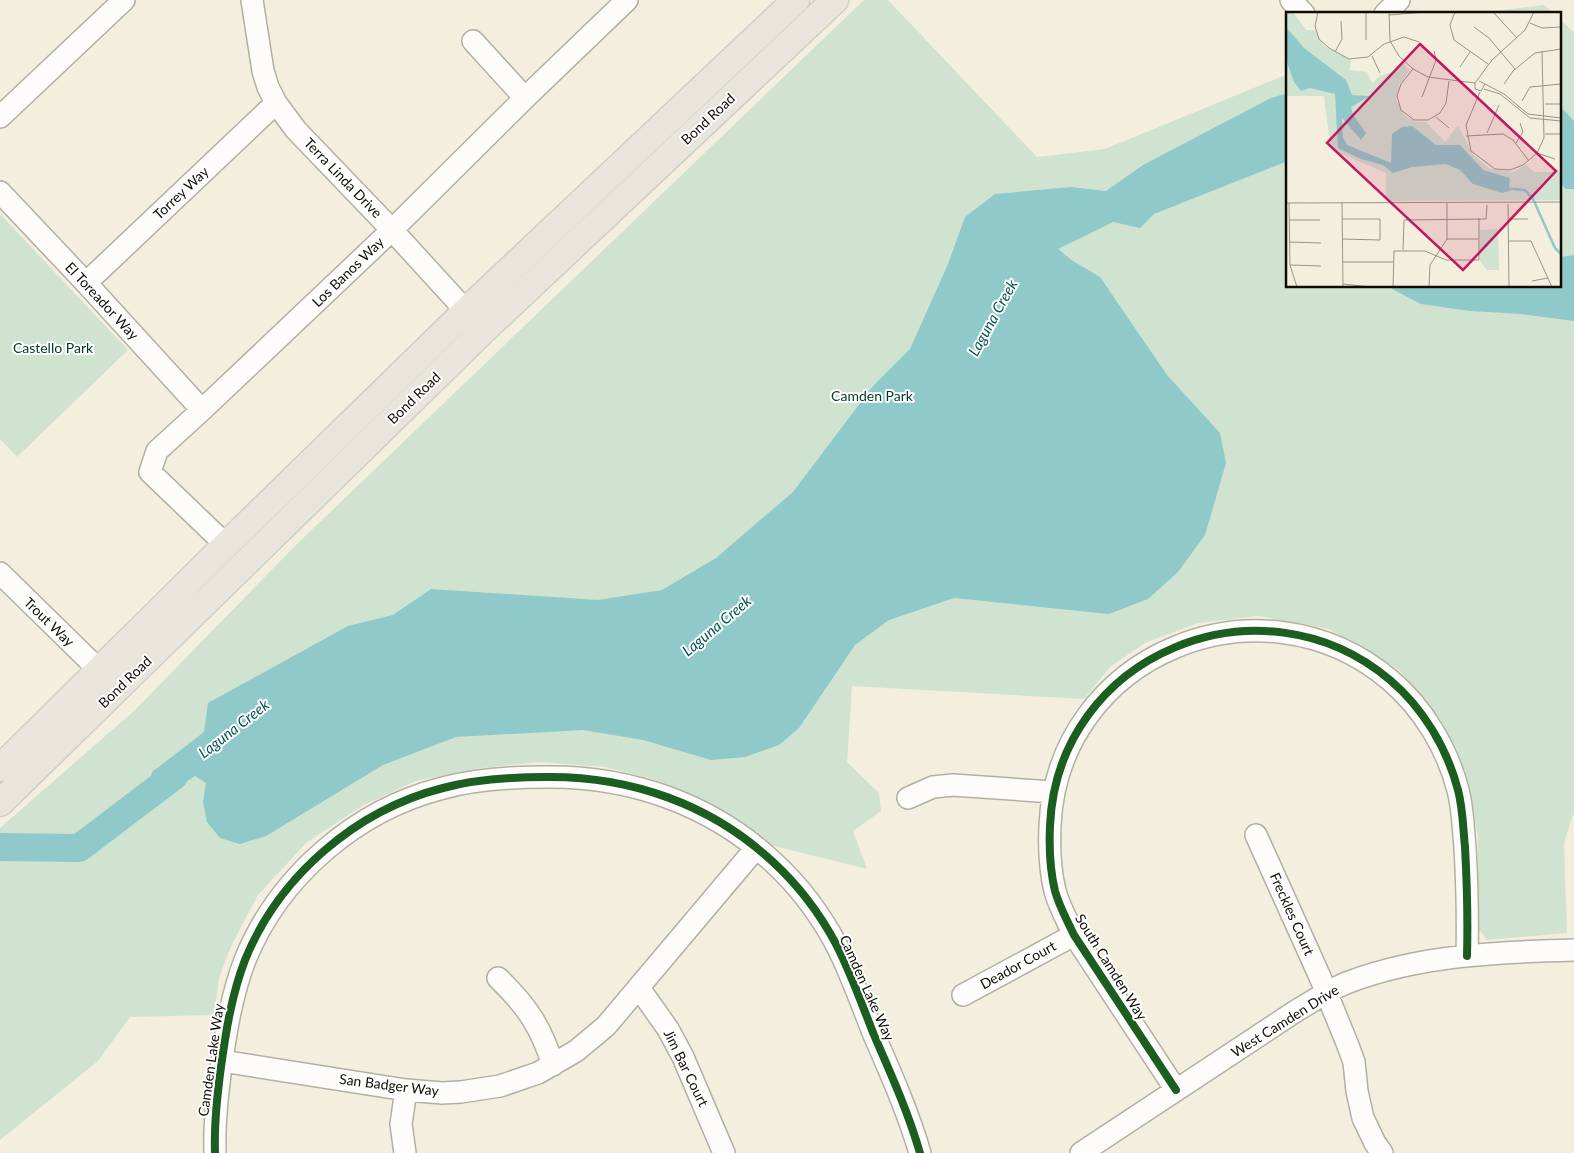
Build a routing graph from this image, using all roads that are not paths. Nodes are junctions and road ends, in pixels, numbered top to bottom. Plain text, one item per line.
1 (124, 0) edge
2 (252, 0) edge
3 (627, 0) edge
4 (796, 0) edge
5 (835, 0) edge
6 (1291, 0) edge
7 (1399, 0) edge
8 (1302, 12) edge
9 (1387, 12) edge
10 (472, 41) dead end
11 (525, 98) junction
12 (276, 103) junction
13 (0, 117) edge
14 (0, 192) edge
15 (392, 230) junction
16 (86, 283) junction
17 (466, 311) junction
18 (486, 328) junction
19 (202, 410) junction
20 (226, 545) junction
21 (3, 581) edge
22 (99, 670) junction
23 (0, 768) edge
24 (1053, 792) junction
25 (6, 798) edge
26 (908, 798) dead end
27 (1256, 835) dead end
28 (756, 848) junction
29 (1074, 935) junction
30 (1574, 950) edge
31 (1467, 956) junction
32 (498, 978) dead end
33 (639, 988) junction
34 (1326, 993) junction
35 (963, 996) dead end
36 (222, 1061) junction
37 (553, 1066) junction
38 (406, 1090) junction
39 (1176, 1090) junction
40 (910, 1119) junction
41 (215, 1153) edge
42 (405, 1153) edge
43 (724, 1153) edge
44 (920, 1153) edge
45 (930, 1153) edge
46 (1081, 1153) edge
47 (1382, 1153) edge

1 - 13 street
2 - 12 street, Terra Linda Drive
3 - 11 street, Los Banos Way
4 - 17 main road, Bond Road
5 - 18 main road, Bond Road
6 - 8 street
7 - 9 street
10 - 11 street
11 - 15 street, Los Banos Way
12 - 15 street, Terra Linda Drive
12 - 16 street, Torrey Way
14 - 16 street, El Toreador Way
15 - 17 street, Terra Linda Drive
15 - 19 street, Los Banos Way
16 - 19 street, El Toreador Way
17 - 18 street, Terra Linda Drive
17 - 20 main road, Bond Road
18 - 25 main road, Bond Road
19 - 20 street, Los Banos Way
20 - 22 main road, Bond Road
21 - 22 street, Trout Way
22 - 23 main road, Bond Road
24 - 26 street
24 - 29 street, South Camden Way
24 - 31 street, South Camden Way
27 - 34 street, Freckles Court
28 - 33 street, San Badger Way
28 - 36 street, Camden Lake Way
28 - 40 street, Camden Lake Way
29 - 35 street, Deador Court
29 - 39 street, South Camden Way
30 - 31 street, West Camden Drive
31 - 34 street, West Camden Drive
32 - 37 street
33 - 37 street, San Badger Way
33 - 43 street, Jim Bar Court
34 - 39 street, West Camden Drive
34 - 47 street, Freckles Court
36 - 38 street, San Badger Way
36 - 41 street, Camden Lake Way
37 - 38 street, San Badger Way
38 - 42 street
39 - 46 street, West Camden Drive
40 - 44 street, Camden Lake Way
40 - 45 street, Camden Lake Way

